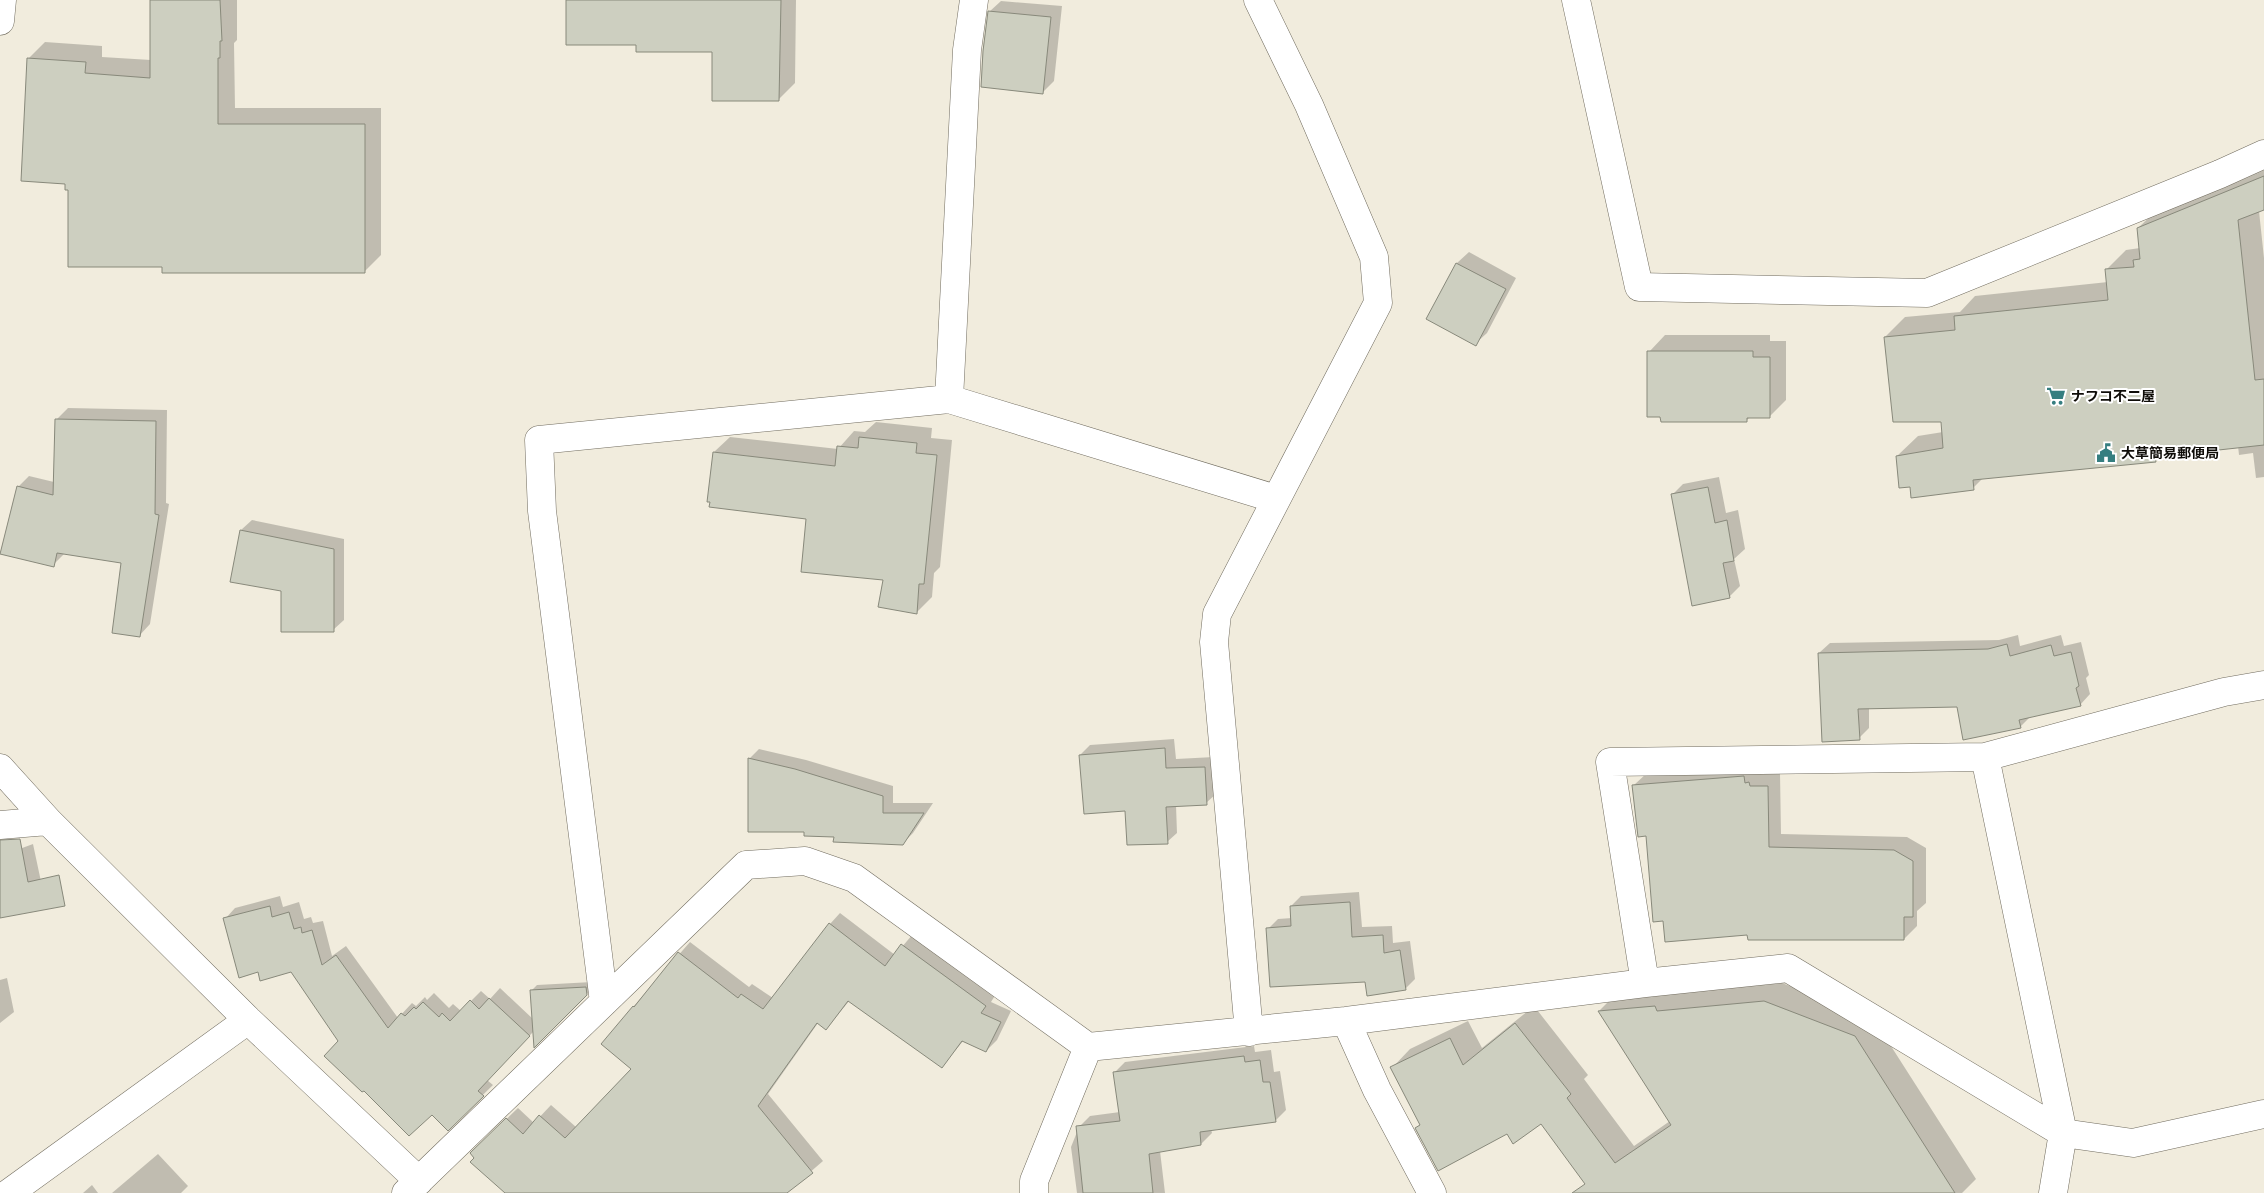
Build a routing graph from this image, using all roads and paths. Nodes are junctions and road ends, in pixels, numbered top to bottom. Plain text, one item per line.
1 (2, 0) edge
2 (974, 0) edge
3 (1258, 0) edge
4 (1576, 0) edge
5 (0, 21) edge
6 (2264, 154) edge
7 (949, 399) junction
8 (1276, 499) junction
9 (2264, 684) edge
10 (1985, 757) junction
11 (0, 768) edge
12 (48, 821) junction
13 (0, 825) edge
14 (1645, 983) junction
15 (604, 1002) junction
16 (248, 1020) junction
17 (1346, 1021) junction
18 (1248, 1032) junction
19 (1088, 1047) junction
20 (2264, 1114) edge
21 (2063, 1133) junction
22 (412, 1187) edge
23 (9, 1193) edge
24 (1034, 1193) edge
25 (1432, 1193) edge
26 (2053, 1193) edge

1 - 5 street
2 - 7 street
3 - 8 street
4 - 6 street
7 - 8 street
7 - 15 street
8 - 18 street
9 - 10 street
10 - 14 street
10 - 21 street
11 - 12 street
12 - 13 street
12 - 16 street
14 - 17 street
14 - 21 street
15 - 19 street
15 - 22 street
16 - 22 street
16 - 23 street
17 - 18 street
17 - 25 street
18 - 19 street
19 - 24 street
20 - 21 street
21 - 26 street

